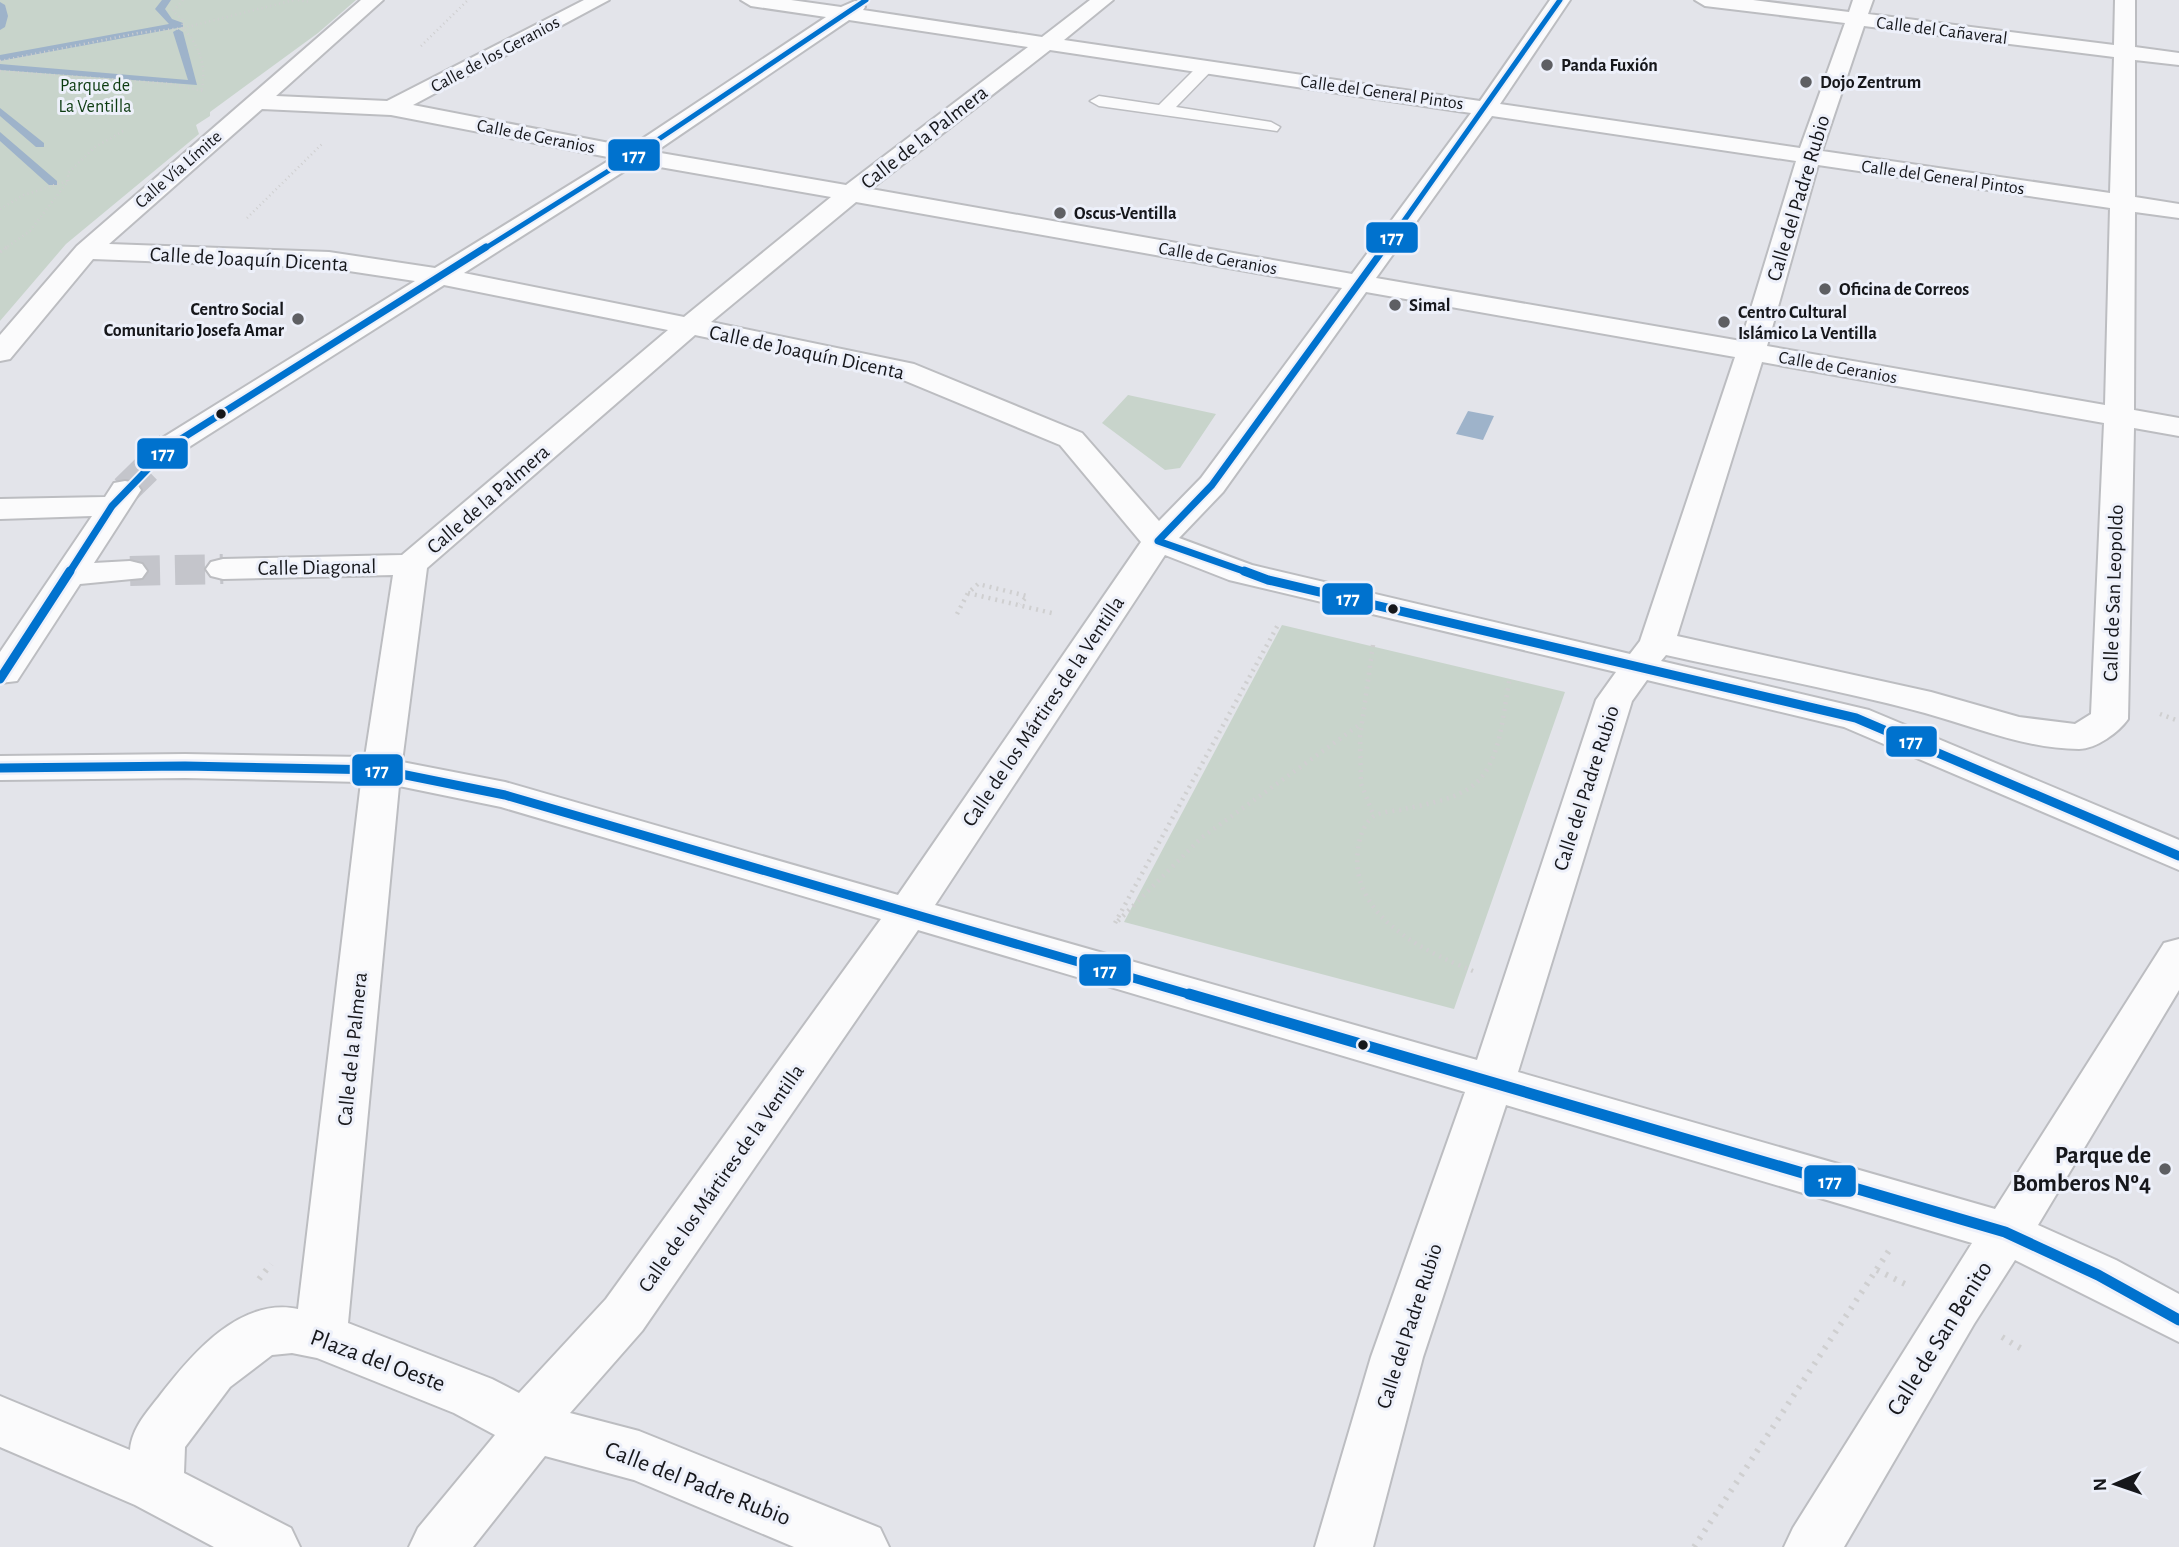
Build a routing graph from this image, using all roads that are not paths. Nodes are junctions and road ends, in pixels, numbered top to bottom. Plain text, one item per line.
1 (373, 0) edge
2 (599, 0) edge
3 (751, 0) edge
4 (866, 0) edge
5 (1103, 0) edge
6 (1560, 0) edge
7 (1705, 0) edge
8 (2125, 0) edge
9 (1860, 10) edge
10 (844, 14) junction
11 (1046, 43) junction
12 (2126, 52) junction
13 (2179, 59) edge
14 (1207, 67) junction
15 (1099, 101) dead end
16 (256, 102) junction
17 (1486, 107) junction
18 (391, 108) junction
19 (1163, 111) junction
20 (1271, 127) dead end
21 (633, 155) junction
22 (1809, 157) junction
23 (852, 193) junction
24 (2121, 203) junction
25 (2179, 211) edge
26 (86, 251) junction
27 (441, 277) junction
28 (1358, 283) junction
29 (688, 327) junction
30 (1751, 352) junction
31 (0, 354) edge
32 (2119, 416) junction
33 (2179, 426) edge
34 (170, 446) tunnel mouth
35 (0, 509) edge
36 (1158, 541) junction
37 (411, 565) junction
38 (223, 569) tunnel mouth
39 (130, 571) tunnel mouth
40 (69, 574) junction
41 (1648, 653) junction
42 (7, 659) edge
43 (0, 768) edge
44 (382, 770) junction
45 (2179, 856) edge
46 (909, 911) junction
47 (2179, 954) edge
48 (1492, 1083) junction
49 (2005, 1232) junction
50 (2179, 1320) edge
51 (321, 1336) junction
52 (0, 1421) edge
53 (530, 1425) junction
54 (155, 1487) junction
55 (271, 1547) edge
56 (438, 1547) edge
57 (860, 1547) edge
58 (1344, 1547) edge
59 (1813, 1547) edge

1 - 16 street, Calle Vía Límite
2 - 18 street, Calle de los Geranios
3 - 10 street, Calle del General Pintos
4 - 10 street
5 - 11 street, Calle de la Palmera
6 - 17 street, Calle de los Mártires de la Ventilla
7 - 9 street, Calle del Cañaveral
8 - 12 street, Calle de San Leopoldo
9 - 12 street, Calle del Cañaveral
9 - 22 street, Calle del Padre Rubio
10 - 11 street, Calle del General Pintos
10 - 21 street
11 - 14 street, Calle del General Pintos
11 - 23 street, Calle de la Palmera
12 - 13 street, Calle del Cañaveral
12 - 24 street, Calle de San Leopoldo
14 - 17 street, Calle del General Pintos
14 - 19 lane
15 - 19 lane
16 - 18 street, Calle de Geranios
16 - 26 street, Calle Vía Límite
17 - 22 street, Calle del General Pintos
17 - 28 street, Calle de los Mártires de la Ventilla
18 - 21 street, Calle de Geranios
19 - 20 lane
21 - 23 street, Calle de Geranios
21 - 27 street
22 - 24 street, Calle del General Pintos
22 - 30 street, Calle del Padre Rubio
23 - 28 street, Calle de Geranios
23 - 29 street, Calle de la Palmera
24 - 25 street, Calle del General Pintos
24 - 32 street, Calle de San Leopoldo
26 - 27 street, Calle de Joaquín Dicenta
26 - 31 street, Calle Vía Límite
27 - 29 street, Calle de Joaquín Dicenta
27 - 34 street
28 - 30 street, Calle de Geranios
28 - 36 street, Calle de los Mártires de la Ventilla
29 - 36 street, Calle de Joaquín Dicenta
29 - 37 street, Calle de la Palmera
30 - 32 street, Calle de Geranios
30 - 41 street, Calle del Padre Rubio
32 - 33 street, Calle de Geranios
32 - 41 street, Calle de San Leopoldo
35 - 40 street
36 - 41 street, Calle de Joaquín Dicenta
36 - 46 street, Calle de los Mártires de la Ventilla
37 - 38 street, Calle Diagonal
37 - 44 street, Calle de la Palmera
39 - 40 street
40 - 42 street
41 - 45 street, Calle de Joaquín Dicenta
41 - 48 street, Calle del Padre Rubio
43 - 44 street
44 - 46 street
44 - 51 street, Calle de la Palmera
46 - 48 street
46 - 53 street, Calle de los Mártires de la Ventilla
47 - 49 street, Calle de San Benito
48 - 49 street
48 - 58 street, Calle del Padre Rubio
49 - 50 street
49 - 59 street, Calle de San Benito
51 - 53 street, Plaza del Oeste
51 - 54 street, Plaza del Oeste
52 - 54 street
53 - 56 street
53 - 57 street, Calle del Padre Rubio
54 - 55 street

